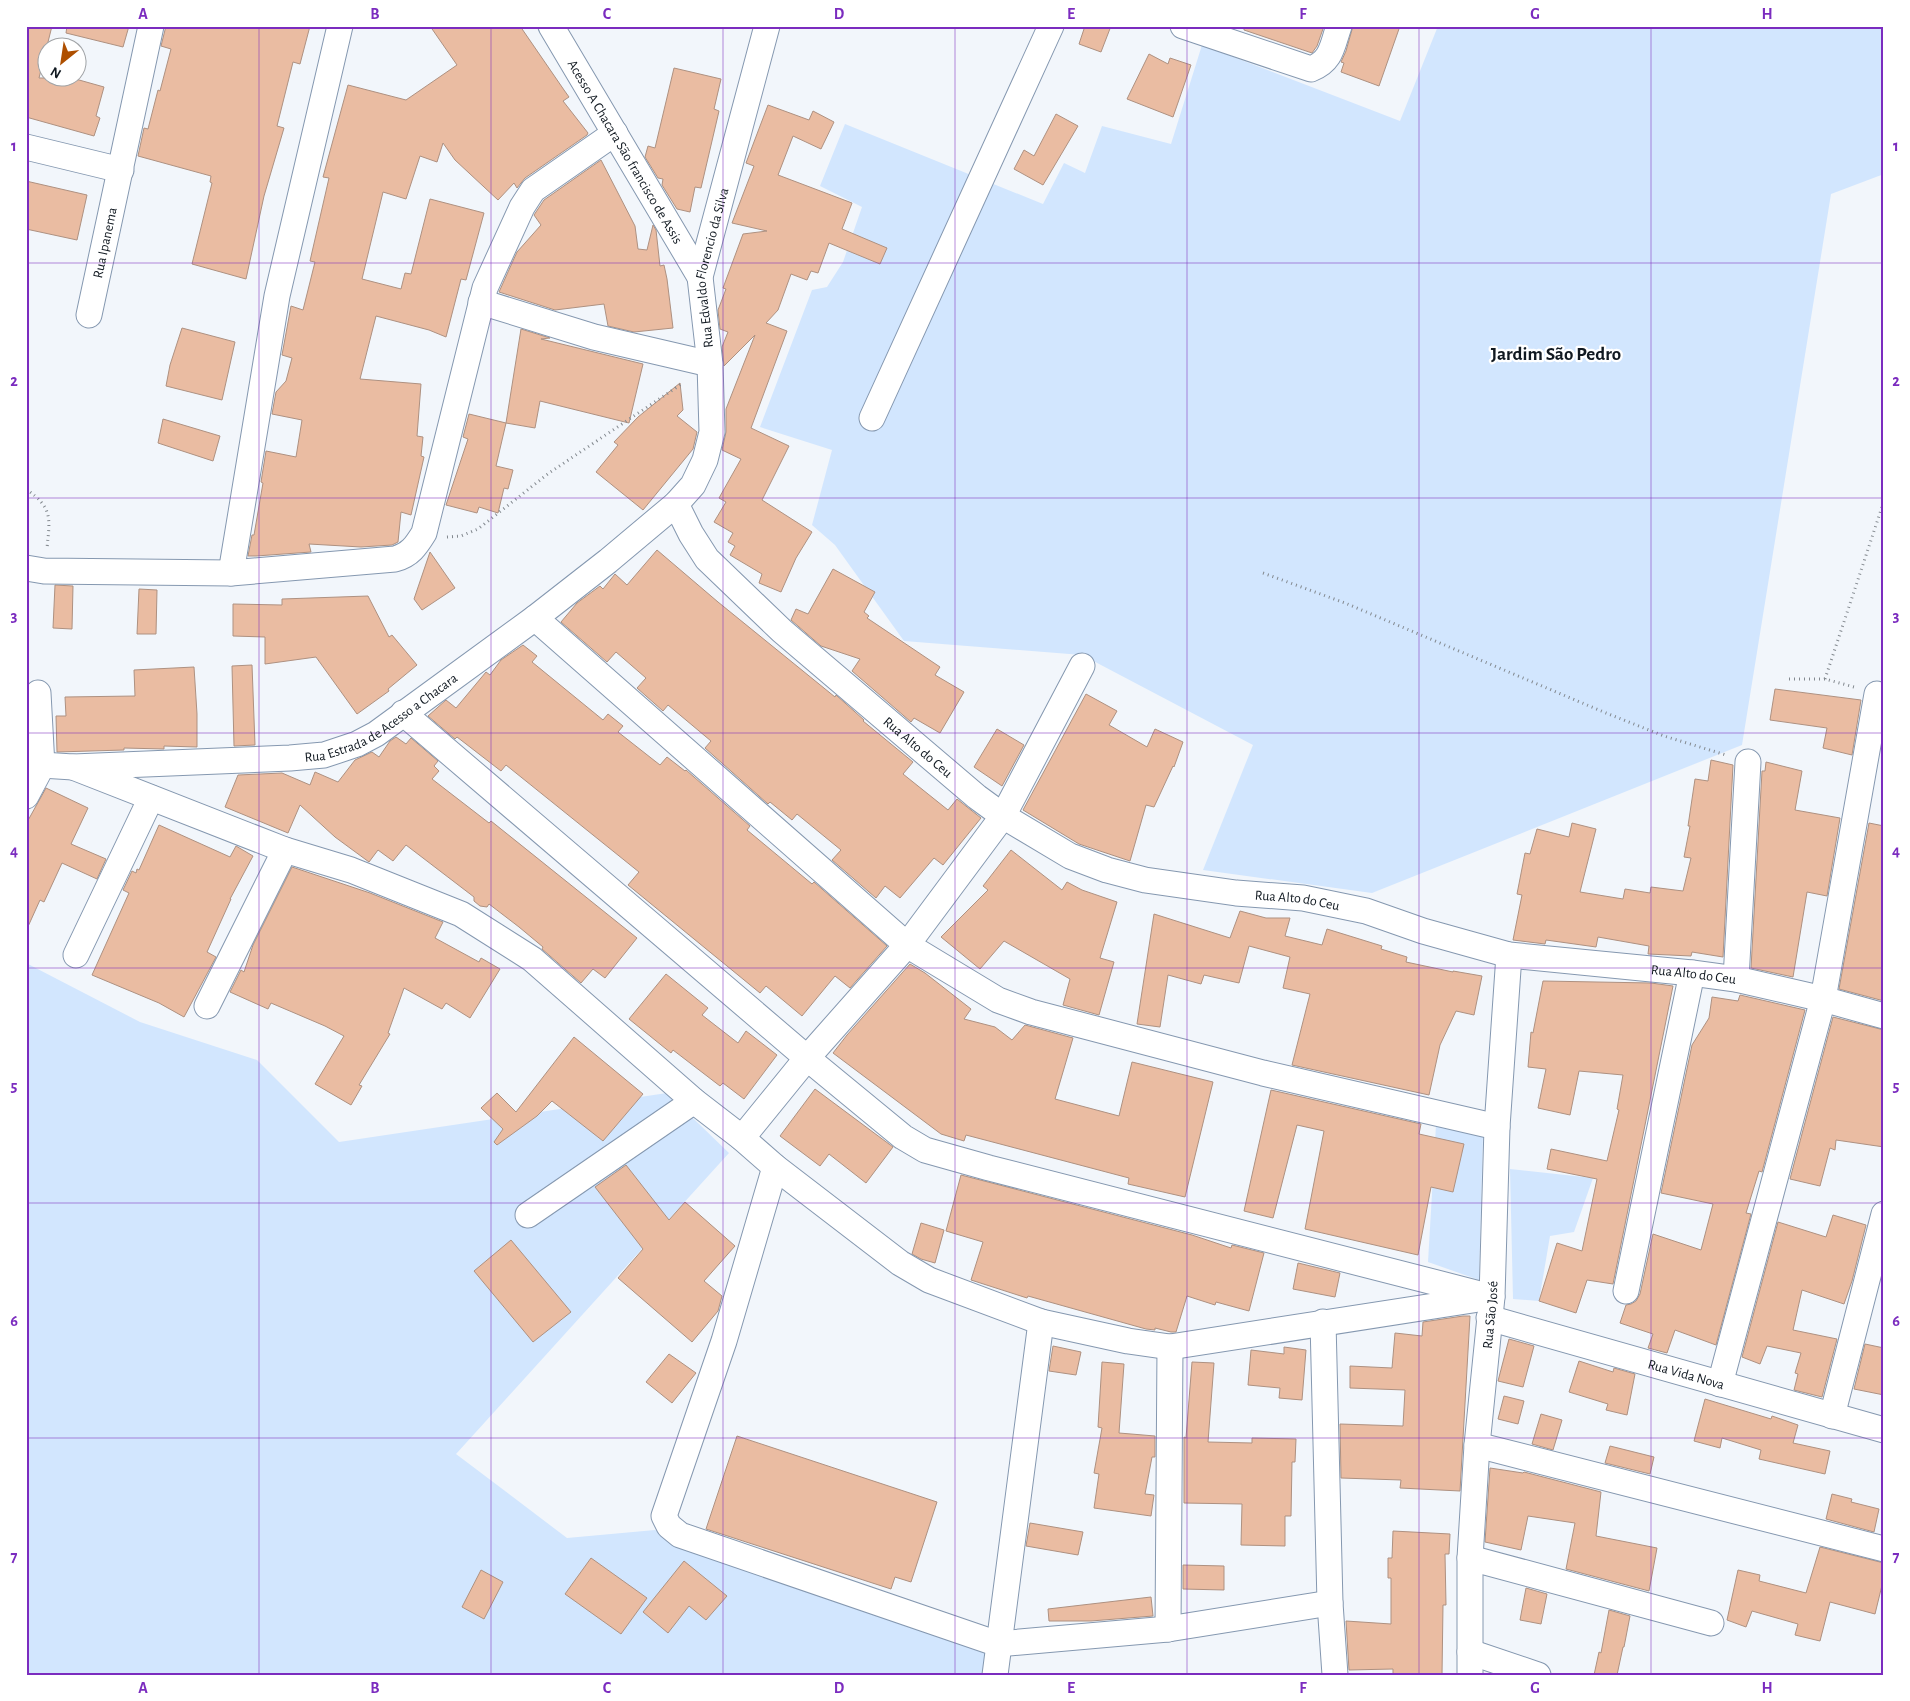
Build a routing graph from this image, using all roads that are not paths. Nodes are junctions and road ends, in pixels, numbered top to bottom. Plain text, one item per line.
1 (151, 26) edge
2 (340, 26) edge
3 (551, 26) edge
4 (767, 26) edge
5 (1051, 26) edge
6 (1183, 26) edge
7 (1339, 26) edge
8 (615, 133) junction
9 (26, 147) edge
10 (121, 170) junction
11 (700, 277) junction
12 (481, 302) junction
13 (89, 315) dead end
14 (710, 364) junction
15 (872, 418) dead end
16 (676, 504) junction
17 (35, 570) edge
18 (231, 573) junction
19 (535, 618) junction
20 (1082, 666) dead end
21 (38, 694) dead end
22 (1877, 694) road end
23 (402, 713) junction
24 (1748, 762) road end
25 (34, 765) edge
26 (73, 767) junction
27 (26, 796) edge
28 (151, 798) junction
29 (1003, 816) junction
30 (285, 850) junction
31 (907, 945) junction
32 (76, 955) dead end
33 (1509, 955) junction
34 (1692, 973) junction
35 (1736, 979) junction
36 (1823, 999) junction
37 (207, 1006) dead end
38 (1884, 1016) edge
39 (807, 1058) junction
40 (694, 1101) junction
41 (1497, 1127) junction
42 (742, 1138) junction
43 (775, 1166) junction
44 (1884, 1214) edge
45 (528, 1215) dead end
46 (1626, 1291) dead end
47 (1491, 1308) junction
48 (1040, 1322) junction
49 (1323, 1322) junction
50 (1170, 1347) junction
51 (1720, 1384) junction
52 (1832, 1416) junction
53 (1884, 1430) edge
54 (1477, 1446) junction
55 (1884, 1549) edge
56 (1470, 1558) junction
57 (1330, 1603) junction
58 (1711, 1623) dead end
59 (1168, 1629) junction
60 (998, 1644) junction
61 (1470, 1664) edge
62 (995, 1675) edge
63 (1335, 1675) edge
64 (1538, 1675) edge

1 - 10 street, Rua Ipanema
2 - 18 street
3 - 8 street, Acesso A Chacara São francisco de Assis
4 - 11 street, Rua Edvaldo Florencio da Silva
5 - 15 street
6 - 7 street
8 - 11 street, Acesso A Chacara São francisco de Assis
8 - 12 street
9 - 10 street
10 - 13 street, Rua Ipanema
11 - 14 street, Rua Edvaldo Florencio da Silva
12 - 14 street
12 - 18 street
14 - 16 street, Rua Edvaldo Florencio da Silva
16 - 19 street, Rua Estrada de Acesso a Chacara
16 - 29 street, Rua Alto do Ceu
17 - 18 street
19 - 23 street, Rua Estrada de Acesso a Chacara
19 - 31 street
20 - 29 street
21 - 25 street
22 - 36 street
23 - 26 street, Rua Estrada de Acesso a Chacara
23 - 39 street, Rua Vida Nova
24 - 35 street
25 - 26 street, Rua Estrada de Acesso a Chacara
25 - 27 street
26 - 28 street
28 - 30 street
28 - 32 street
29 - 31 street
29 - 33 street, Rua Alto do Ceu
30 - 37 street
30 - 40 street
31 - 39 street
31 - 41 street
33 - 34 street, Rua Alto do Ceu
33 - 41 street, Rua São José
34 - 35 street, Rua Alto do Ceu
34 - 46 street
35 - 36 street, Rua Alto do Ceu
36 - 38 street, Rua Alto do Ceu
36 - 51 street
39 - 42 street
39 - 47 street, Rua Vida Nova
40 - 42 street
40 - 45 street
41 - 47 street, Rua São José
42 - 43 street
43 - 48 street
43 - 60 street
44 - 52 street
47 - 49 street
47 - 51 street, Rua Vida Nova
47 - 54 street, Rua São José
48 - 50 street
48 - 60 street
49 - 50 street
49 - 57 street
50 - 59 street
51 - 52 street, Rua Vida Nova
52 - 53 street, Rua Vida Nova
54 - 55 street
54 - 56 street, Rua São José
56 - 58 street
56 - 61 street, Rua São José
57 - 59 street
57 - 63 street
59 - 60 street
60 - 62 street
61 - 64 street

